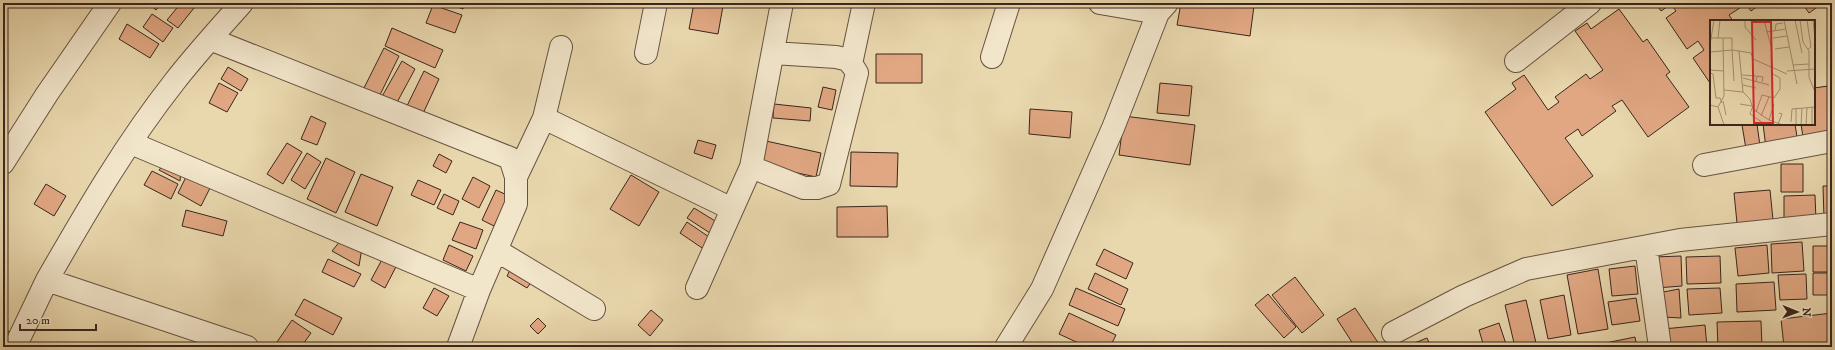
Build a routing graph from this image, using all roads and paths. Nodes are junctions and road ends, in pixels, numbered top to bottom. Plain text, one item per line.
1 (110, 3) edge
2 (242, 3) edge
3 (656, 3) edge
4 (782, 3) edge
5 (864, 3) edge
6 (1009, 3) edge
7 (1100, 3) edge
8 (1590, 3) edge
9 (1162, 8) edge
10 (210, 39) junction
11 (561, 47) dead end
12 (646, 53) dead end
13 (773, 53) junction
14 (992, 57) dead end
15 (1516, 61) dead end
16 (851, 64) junction
17 (544, 118) junction
18 (1832, 141) edge
19 (131, 142) junction
20 (3, 163) edge
21 (1704, 165) dead end
22 (751, 167) junction
23 (516, 177) junction
24 (732, 209) junction
25 (1832, 224) edge
26 (1646, 247) junction
27 (496, 250) junction
28 (47, 280) junction
29 (697, 288) dead end
30 (479, 290) junction
31 (594, 309) dead end
32 (1393, 333) dead end
33 (16, 347) edge
34 (247, 347) edge
35 (458, 347) edge
36 (1006, 347) edge
37 (1660, 347) edge

1 - 20 street
2 - 10 street
3 - 12 street
4 - 13 street
5 - 16 street
6 - 14 street
7 - 9 street
8 - 15 street
9 - 36 street
10 - 19 street
10 - 23 street
11 - 17 street
13 - 16 street
13 - 22 street
16 - 22 street
17 - 23 street
17 - 24 street
18 - 21 street
19 - 28 street
19 - 30 street
22 - 24 street
23 - 27 street
24 - 29 street
25 - 26 street
26 - 32 street
26 - 37 street
27 - 30 street
27 - 31 street
28 - 33 street
28 - 34 street
30 - 35 street

